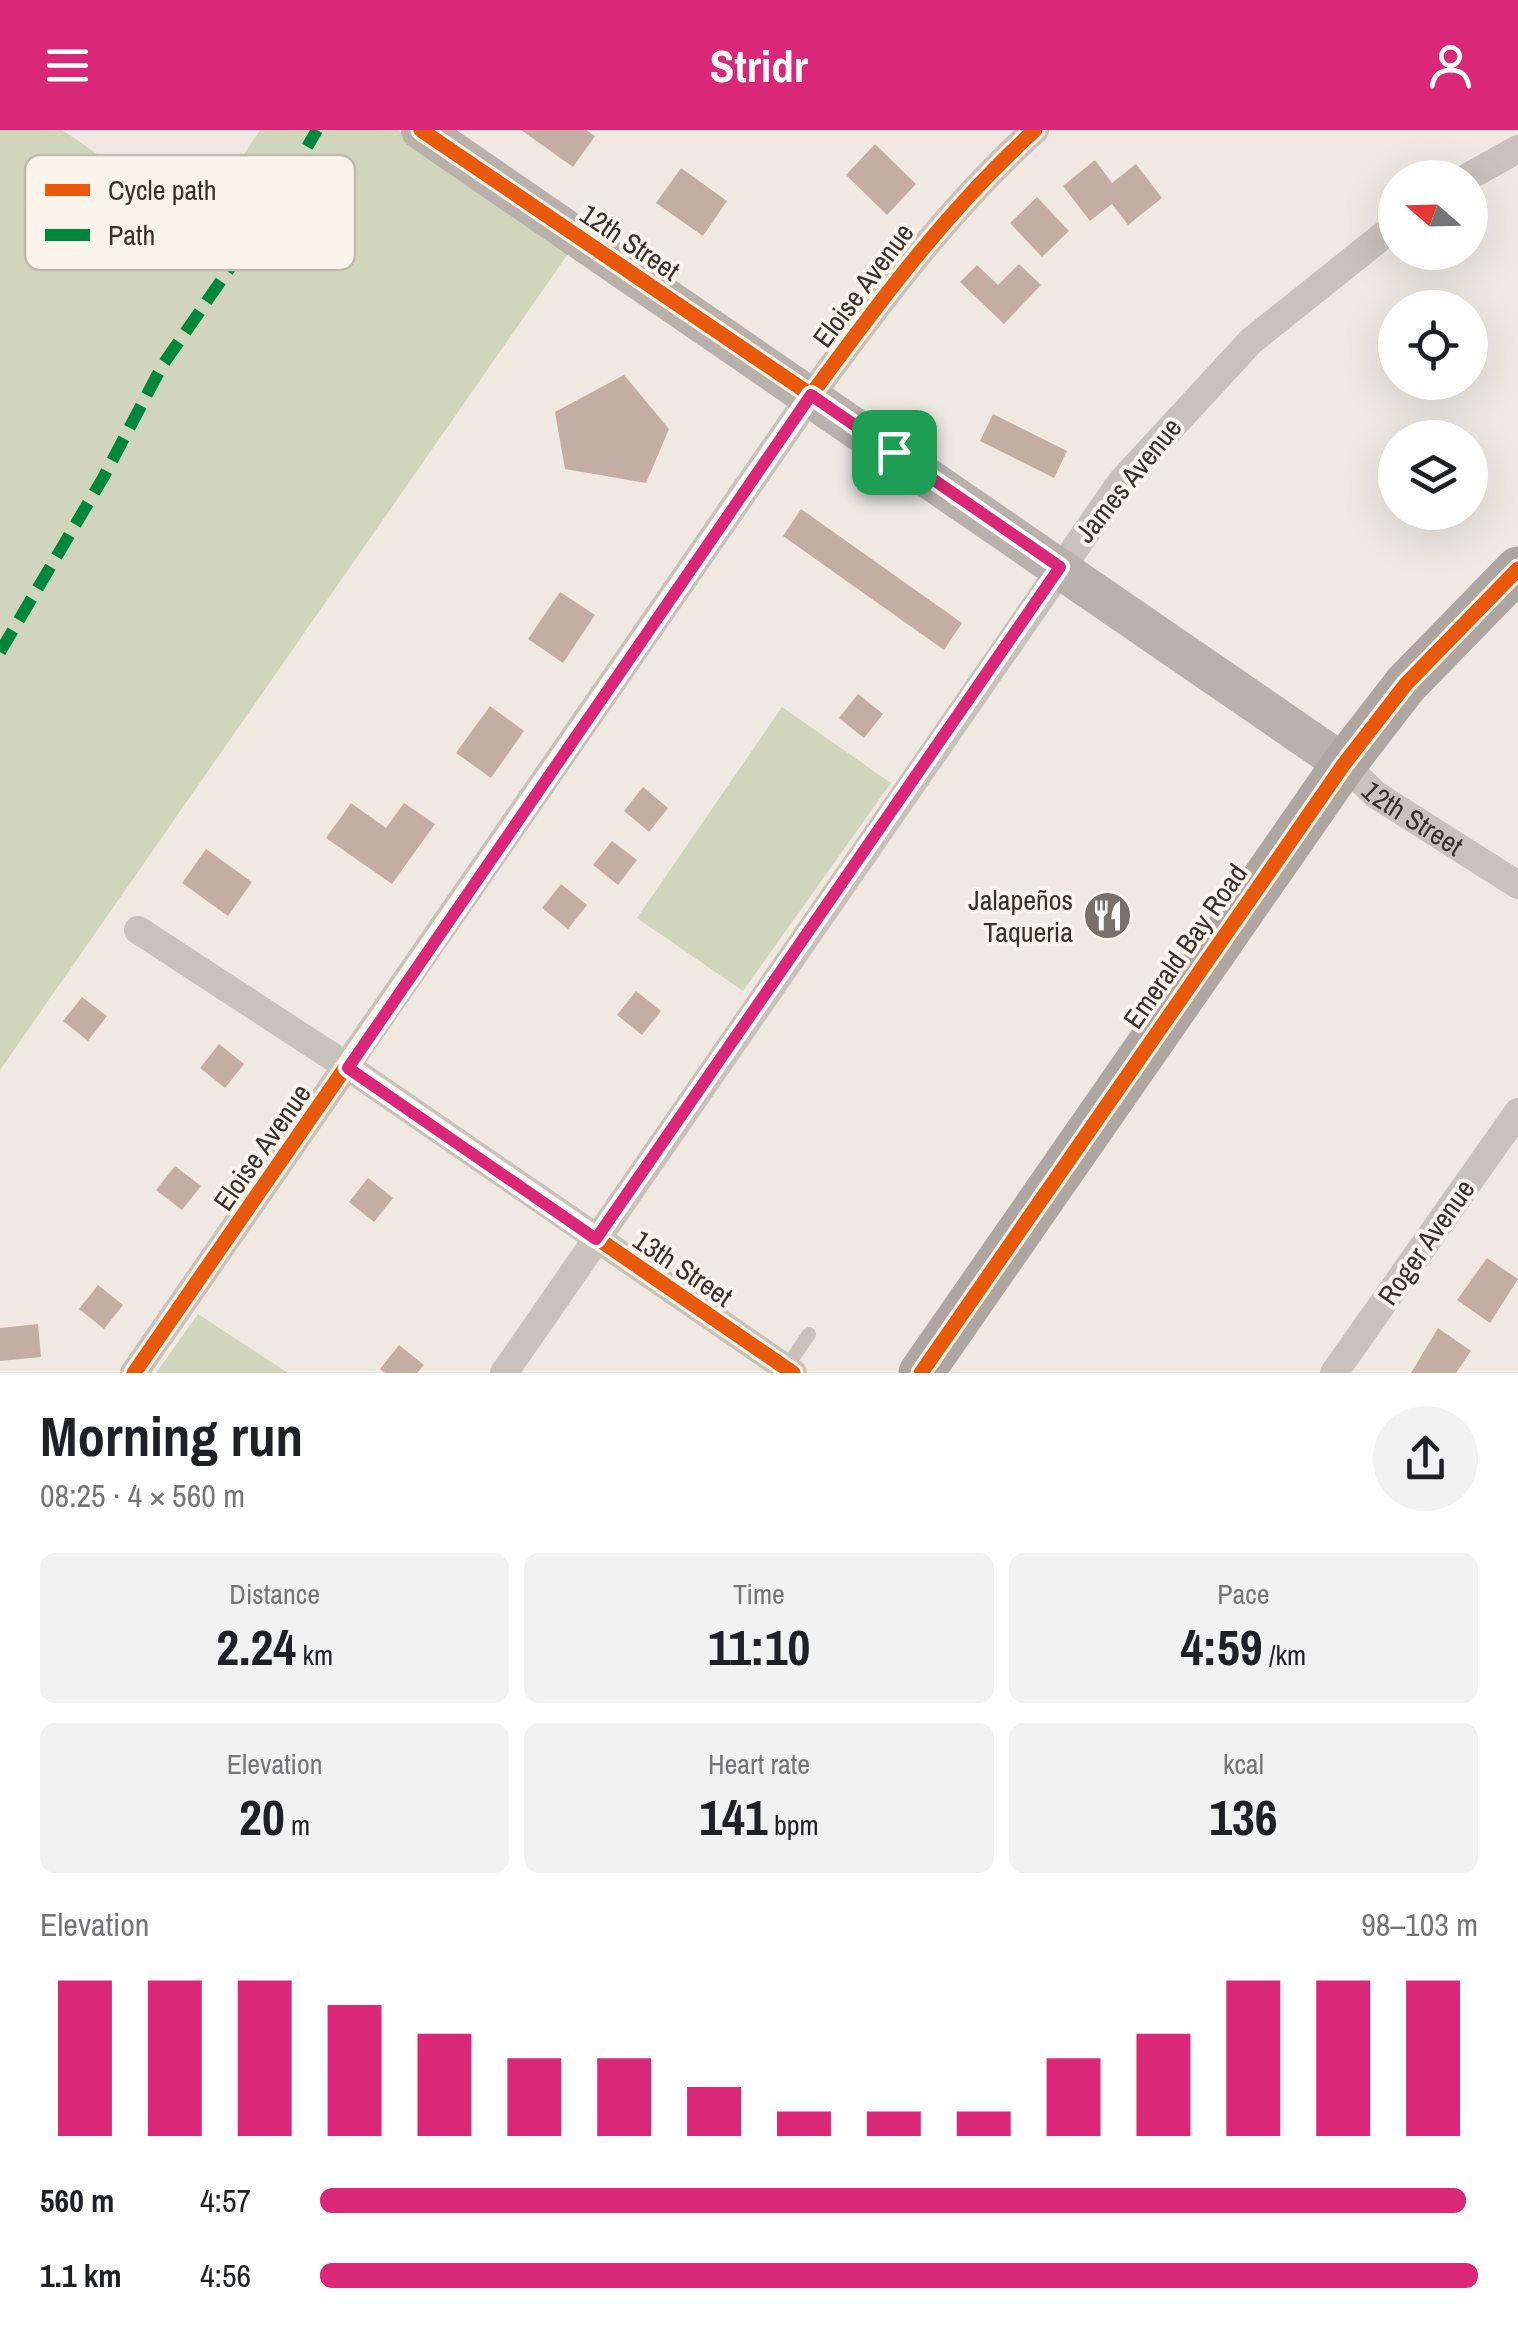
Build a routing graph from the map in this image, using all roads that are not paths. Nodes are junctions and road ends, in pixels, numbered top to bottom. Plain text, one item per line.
1 (1034, 130) edge
2 (434, 133) edge
3 (1518, 149) edge
4 (1488, 166) edge
5 (1378, 240) edge
6 (811, 395) junction
7 (1060, 567) junction
8 (1518, 569) edge
9 (1344, 764) junction
10 (1518, 885) edge
11 (138, 930) dead end
12 (348, 1068) junction
13 (1518, 1112) edge
14 (596, 1239) junction
15 (809, 1334) dead end
16 (789, 1370) edge
17 (134, 1373) edge
18 (504, 1373) edge
19 (921, 1373) edge
20 (1334, 1373) edge

1 - 6 street, Eloise Avenue
2 - 6 street, 12th Street
3 - 4 street
5 - 7 street, James Avenue
6 - 7 street, 12th Street
6 - 12 street, Eloise Avenue
7 - 9 street, 12th Street
7 - 14 street, James Avenue
8 - 9 main road, Emerald Bay Road
9 - 10 street, 12th Street
9 - 19 main road, Emerald Bay Road
11 - 12 street, 13th Street
12 - 14 street, 13th Street
12 - 17 street, Eloise Avenue
13 - 20 street, Roger Avenue
14 - 16 street, 13th Street
14 - 18 street, James Avenue
15 - 16 lane

